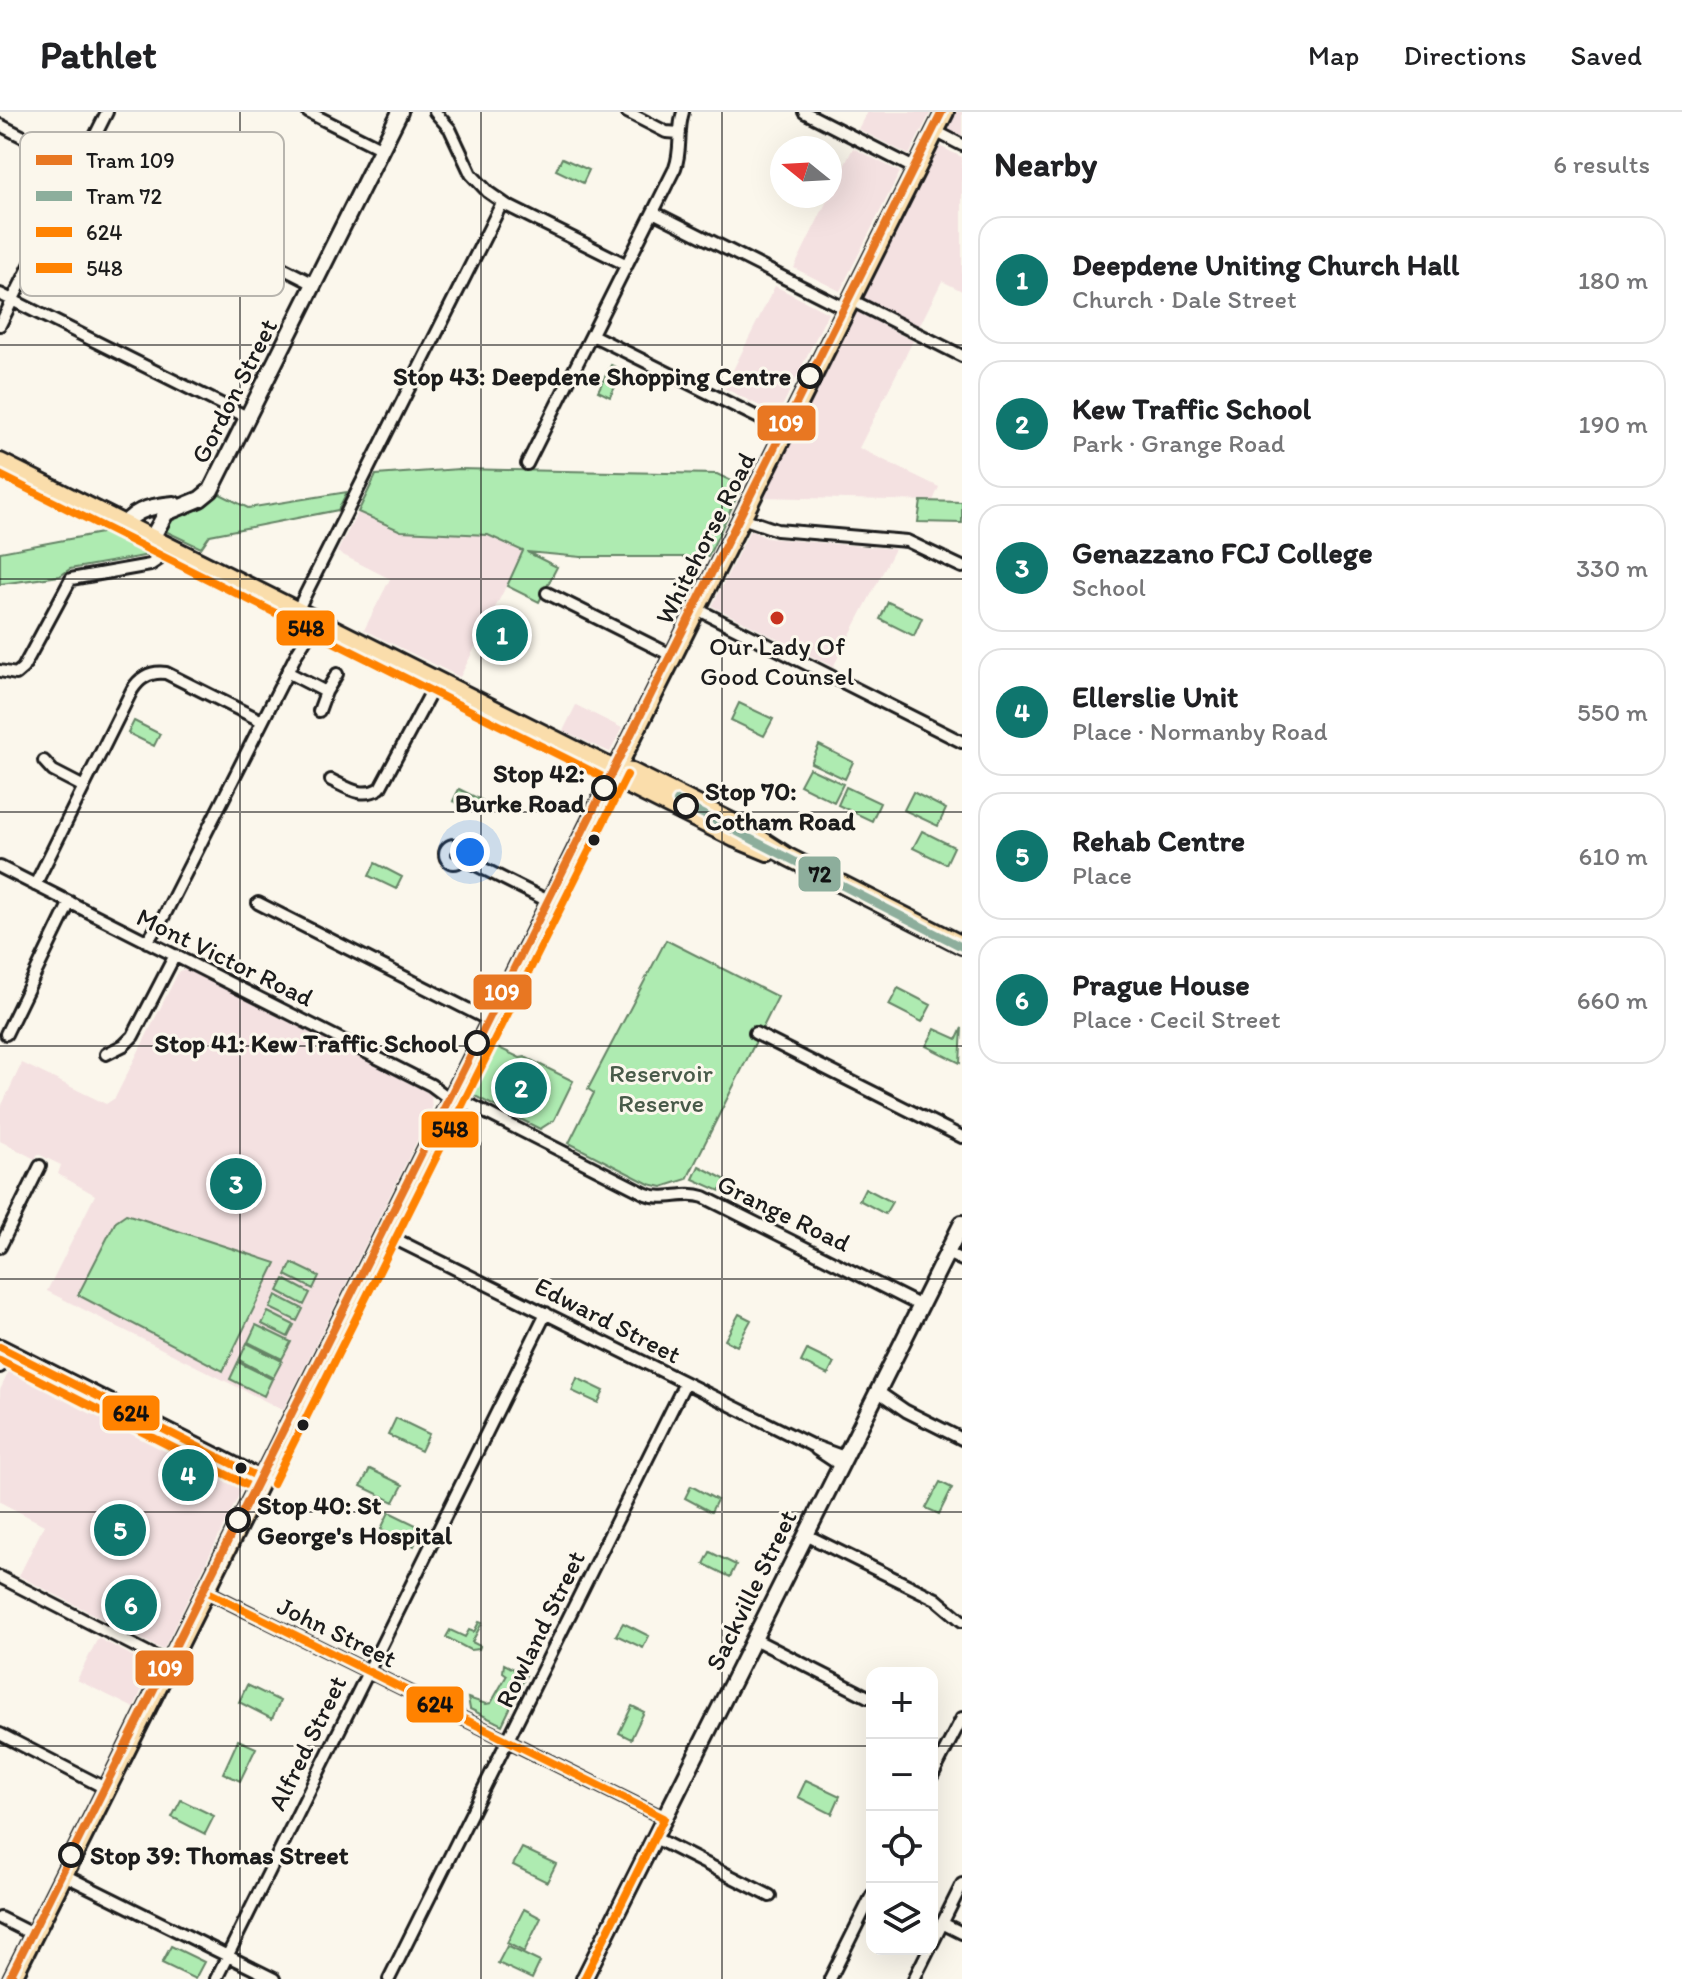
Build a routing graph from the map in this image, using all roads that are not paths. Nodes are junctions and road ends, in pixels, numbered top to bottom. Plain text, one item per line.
1 (107, 112) edge
2 (308, 112) edge
3 (400, 112) edge
4 (435, 112) edge
5 (627, 112) edge
6 (683, 112) edge
7 (804, 112) edge
8 (945, 112) edge
9 (0, 125) edge
10 (935, 131) junction
11 (97, 132) edge
12 (680, 133) junction
13 (20, 135) edge
14 (962, 145) edge
15 (382, 149) junction
16 (916, 169) junction
17 (502, 203) junction
18 (653, 212) junction
19 (627, 265) junction
20 (284, 269) edge
21 (20, 284) edge
22 (314, 284) junction
23 (0, 294) edge
24 (12, 300) junction
25 (848, 305) junction
26 (0, 325) edge
27 (592, 335) junction
28 (962, 356) edge
29 (247, 417) junction
30 (785, 431) junction
31 (0, 462) edge
32 (527, 464) dead end
33 (183, 505) junction
34 (742, 518) junction
35 (125, 524) junction
36 (158, 541) junction
37 (962, 567) edge
38 (547, 593) dead end
39 (697, 609) junction
40 (308, 616) junction
41 (673, 656) junction
42 (0, 671) edge
43 (287, 672) junction
44 (337, 674) dead end
45 (437, 681) junction
46 (326, 692) junction
47 (319, 711) dead end
48 (262, 721) junction
49 (962, 742) edge
50 (44, 761) dead end
51 (616, 770) junction
52 (331, 780) dead end
53 (84, 787) junction
54 (462, 858) dead end
55 (0, 867) edge
56 (35, 885) junction
57 (70, 902) junction
58 (550, 902) junction
59 (258, 903) dead end
60 (959, 939) edge
61 (151, 944) junction
62 (175, 955) junction
63 (491, 1021) junction
64 (755, 1033) dead end
65 (6, 1034) dead end
66 (106, 1054) dead end
67 (453, 1096) junction
68 (962, 1137) edge
69 (40, 1166) dead end
70 (962, 1223) edge
71 (385, 1234) junction
72 (0, 1247) edge
73 (947, 1253) junction
74 (962, 1260) edge
75 (921, 1306) junction
76 (546, 1313) junction
77 (4, 1349) edge
78 (0, 1367) edge
79 (685, 1383) junction
80 (875, 1396) junction
81 (962, 1439) edge
82 (842, 1461) junction
83 (262, 1479) junction
84 (806, 1535) junction
85 (0, 1577) edge
86 (206, 1591) junction
87 (962, 1621) edge
88 (754, 1639) junction
89 (170, 1664) junction
90 (368, 1671) junction
91 (866, 1696) edge
92 (962, 1718) edge
93 (0, 1734) edge
94 (510, 1741) junction
95 (938, 1764) edge
96 (107, 1789) junction
97 (664, 1818) junction
98 (655, 1838) junction
99 (64, 1875) junction
100 (962, 1884) edge
101 (770, 1896) dead end
102 (866, 1907) edge
103 (0, 1918) edge
104 (942, 1923) junction
105 (938, 1931) edge
106 (962, 1933) edge
107 (34, 1935) junction
108 (926, 1955) edge
109 (228, 1956) junction
110 (12, 1979) edge
111 (216, 1979) edge
112 (274, 1979) edge
113 (389, 1979) edge
114 (584, 1979) edge
115 (830, 1979) edge
116 (914, 1979) edge

1 - 11 street
2 - 15 street
3 - 15 street, Gordon Street
4 - 17 street
5 - 12 street
6 - 12 street
7 - 16 street
8 - 10 main road, Whitehorse Road
9 - 13 street
10 - 14 street
10 - 16 main road, Whitehorse Road
12 - 18 street
15 - 22 street, Gordon Street
16 - 25 main road, Whitehorse Road
17 - 19 street
17 - 40 street
18 - 19 street
18 - 25 street
19 - 27 street
20 - 22 street
21 - 24 street
22 - 29 street, Gordon Street
23 - 24 street
24 - 26 street
24 - 29 street
25 - 28 street
25 - 30 main road, Whitehorse Road
27 - 30 street
27 - 32 street
29 - 33 street, Gordon Street
30 - 34 main road, Whitehorse Road
31 - 35 main road
33 - 35 street, Gordon Street
33 - 36 street, Gordon Street
34 - 37 street
34 - 39 main road, Whitehorse Road
35 - 36 main road
36 - 40 main road
36 - 42 street
38 - 41 street
39 - 41 main road, Whitehorse Road
39 - 49 street
40 - 43 street
40 - 45 main road
41 - 51 main road, Whitehorse Road
43 - 46 street
43 - 48 street
44 - 46 street
45 - 51 main road
45 - 52 street
46 - 47 street
48 - 53 street
48 - 61 street
50 - 53 street
51 - 58 main road, Whitehorse Road
51 - 60 main road
53 - 56 street
54 - 58 street
55 - 56 street, Mont Victor Road
56 - 57 street, Mont Victor Road
57 - 61 street, Mont Victor Road
57 - 65 street
58 - 63 main road, Whitehorse Road
59 - 63 street
61 - 62 street, Mont Victor Road
62 - 66 street
62 - 67 street, Mont Victor Road
63 - 67 main road, Whitehorse Road
64 - 68 street
67 - 71 main road, Whitehorse Road
67 - 75 street, Grange Road
69 - 72 street
70 - 73 street, Sackville Street
71 - 76 street, Edward Street
71 - 83 main road, Whitehorse Road
73 - 74 street
73 - 75 street, Sackville Street
75 - 80 street, Sackville Street
76 - 79 street, Edward Street
76 - 90 street, Alfred Street
77 - 78 street
77 - 83 street
79 - 82 street, Edward Street
79 - 94 street, Rowland Street
80 - 81 street
80 - 82 street, Sackville Street
82 - 84 street, Sackville Street
83 - 86 main road, Whitehorse Road
84 - 87 street
84 - 88 street, Sackville Street
85 - 89 street
86 - 89 main road, Whitehorse Road
86 - 90 street, John Street
88 - 91 street
88 - 97 street, Sackville Street
89 - 96 main road, Whitehorse Road
90 - 94 street, John Street
90 - 109 street, Alfred Street
92 - 95 street
93 - 96 street
94 - 97 street, John Street
94 - 113 street, Rowland Street
96 - 99 main road, Whitehorse Road
97 - 98 street, Sackville Street
98 - 101 street
98 - 114 street, Sackville Street
99 - 107 main road, Whitehorse Road
99 - 109 street
100 - 104 street
102 - 115 street
103 - 107 street
104 - 105 street
104 - 106 street
107 - 110 main road, Whitehorse Road
108 - 116 street
109 - 111 street, Alfred Street
109 - 112 street

